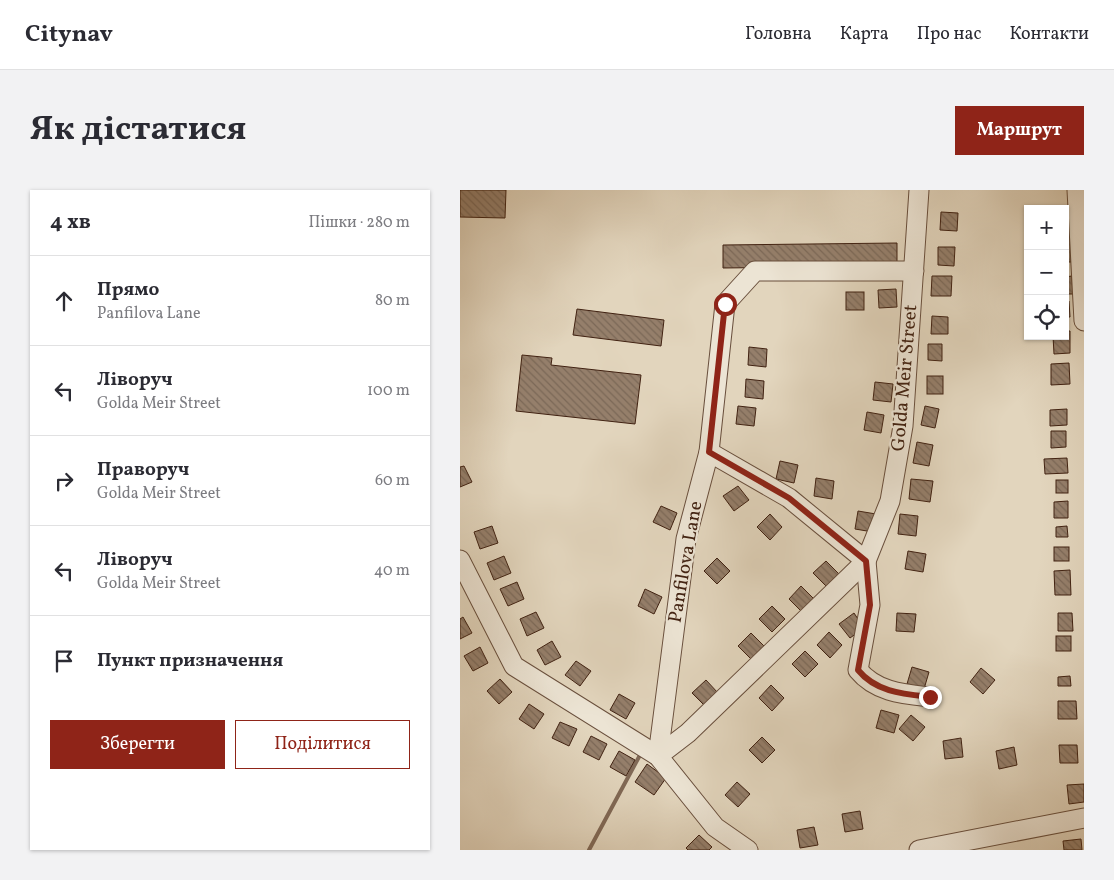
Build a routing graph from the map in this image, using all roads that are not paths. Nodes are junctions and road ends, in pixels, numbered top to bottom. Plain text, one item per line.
1 (919, 190) edge
2 (1077, 190) edge
3 (914, 271) junction
4 (1084, 321) edge
5 (709, 452) junction
6 (460, 560) edge
7 (866, 561) junction
8 (930, 697) dead end
9 (658, 756) junction
10 (1084, 818) edge
11 (989, 844) edge
12 (748, 850) edge
13 (919, 850) edge

1 - 3 street, Golda Meir Street
2 - 4 street
3 - 5 street, Panfilova Lane
3 - 7 street, Golda Meir Street
5 - 7 street
5 - 9 street, Panfilova Lane
6 - 9 street
7 - 8 street, Golda Meir Street
7 - 9 street, Golda Meir Street
9 - 12 street
10 - 11 street
11 - 13 street

